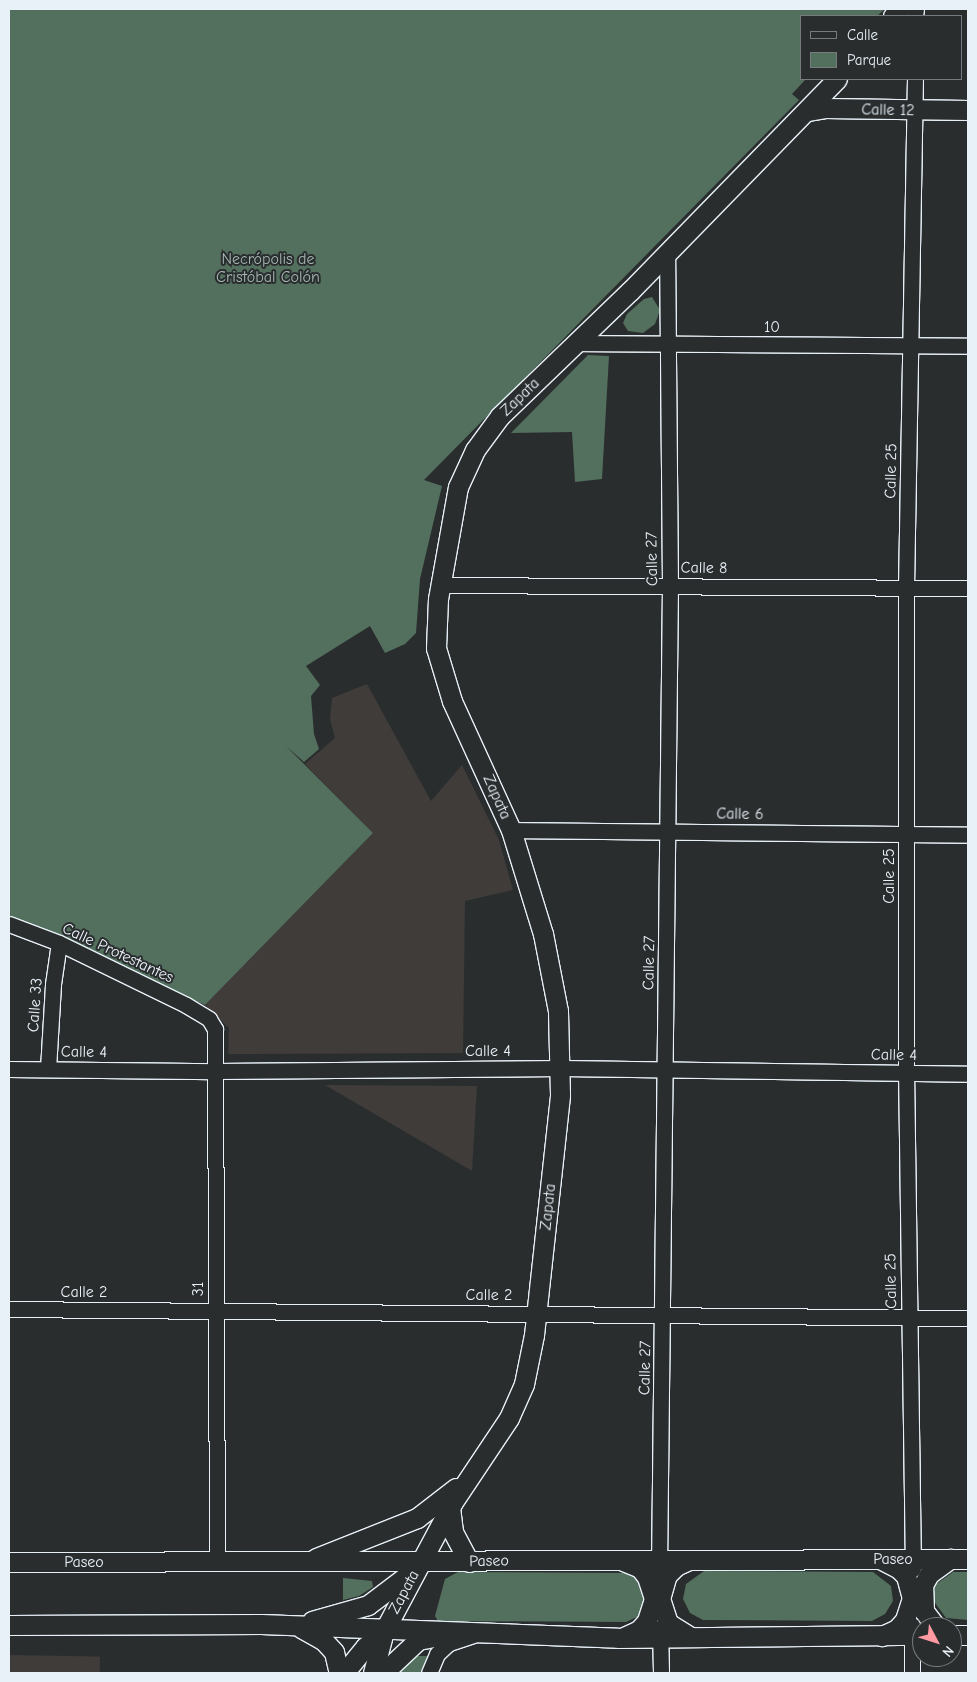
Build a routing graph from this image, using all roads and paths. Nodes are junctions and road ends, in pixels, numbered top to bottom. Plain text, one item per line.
1 (915, 80) edge
2 (833, 82) edge
3 (858, 110) junction
4 (912, 110) junction
5 (968, 110) edge
6 (807, 111) junction
7 (667, 254) junction
8 (577, 343) junction
9 (667, 345) junction
10 (910, 345) junction
11 (968, 346) edge
12 (670, 585) junction
13 (440, 586) junction
14 (906, 588) junction
15 (968, 588) edge
16 (511, 830) junction
17 (669, 830) junction
18 (907, 835) junction
19 (968, 835) edge
20 (9, 924) edge
21 (59, 943) junction
22 (208, 1019) joint
23 (561, 1068) junction
24 (9, 1069) edge
25 (48, 1069) junction
26 (665, 1069) junction
27 (217, 1071) junction
28 (906, 1072) junction
29 (968, 1074) edge
30 (9, 1309) edge
31 (215, 1311) junction
32 (537, 1313) junction
33 (663, 1314) junction
34 (908, 1318) junction
35 (968, 1318) edge
36 (472, 1472) junction
37 (450, 1507) junction
38 (875, 1559) junction
39 (913, 1559) junction
40 (959, 1559) edge
41 (616, 1560) junction
42 (659, 1560) junction
43 (690, 1560) junction
44 (217, 1562) junction
45 (306, 1562) junction
46 (420, 1562) junction
47 (469, 1562) junction
48 (14, 1565) edge
49 (912, 1598) junction
50 (660, 1599) junction
51 (915, 1617) edge
52 (928, 1617) edge
53 (12, 1623) edge
54 (296, 1625) junction
55 (384, 1631) junction
56 (479, 1634) junction
57 (912, 1635) edge
58 (690, 1636) junction
59 (660, 1637) junction
60 (876, 1637) junction
61 (618, 1638) junction
62 (339, 1673) edge
63 (344, 1673) edge
64 (373, 1673) edge
65 (383, 1673) edge
66 (429, 1673) edge
67 (661, 1673) edge

1 - 4 street, Calle 25
2 - 3 main road
2 - 6 main road, Zapata
3 - 4 main road, Calle 12
3 - 6 main road, Calle 12
4 - 5 main road, Calle 12
4 - 10 street, Calle 25
6 - 7 main road, Zapata
7 - 8 main road, Zapata
7 - 9 street, Calle 27
8 - 9 street, 10
8 - 13 main road, Zapata
9 - 10 street, 10
9 - 12 street, Calle 27
10 - 11 street, 10
10 - 14 street, Calle 25
12 - 13 street, Calle 8
12 - 14 street, Calle 8
12 - 17 street, Calle 27
13 - 16 main road, Zapata
14 - 15 street, Calle 8
14 - 18 street, Calle 25
16 - 17 street, Calle 6
16 - 23 main road, Zapata
17 - 18 street, Calle 6
17 - 26 street, Calle 27
18 - 19 street, Calle 6
18 - 28 street, Calle 25
20 - 21 street, Calle Protestantes
21 - 22 street, Calle Protestantes
21 - 25 street, Calle 33
22 - 27 street, 31
23 - 26 street, Calle 4
23 - 27 street, Calle 4
23 - 32 main road, Zapata
24 - 25 street, Calle 4
25 - 27 street, Calle 4
26 - 28 street, Calle 4
26 - 33 street, Calle 27
27 - 31 street, 31
28 - 29 street, Calle 4
28 - 34 street, Calle 25
30 - 31 street, Calle 2
31 - 32 street, Calle 2
31 - 44 street, 31
32 - 33 street, Calle 2
32 - 36 main road, Zapata
33 - 34 street, Calle 2
33 - 42 street, Calle 27
34 - 35 street, Calle 2
34 - 39 street, Calle 25
36 - 37 main road, Zapata
36 - 45 main road
37 - 46 main road, Zapata
37 - 47 main road
38 - 39 main road, Paseo
38 - 43 main road, Paseo
38 - 49 main road
39 - 40 main road, Paseo
39 - 49 street, Calle 25
40 - 52 main road
41 - 42 main road, Paseo
41 - 47 main road, Paseo
41 - 61 main road
42 - 43 main road, Paseo
42 - 50 street, Calle 27
43 - 50 main road
44 - 45 main road, Paseo
44 - 48 main road, Paseo
45 - 46 main road, Paseo
46 - 47 main road, Paseo
46 - 54 main road
46 - 55 main road, Zapata
49 - 51 street, Calle 25
49 - 60 main road
50 - 58 main road
50 - 59 street, Calle 27
53 - 54 main road
54 - 55 main road
54 - 62 main road
55 - 56 main road
55 - 63 main road, Zapata
55 - 64 main road, Zapata
56 - 61 main road
56 - 65 main road
56 - 66 street
57 - 60 main road
58 - 59 main road
58 - 60 main road
59 - 61 main road
59 - 67 street, Calle 27

